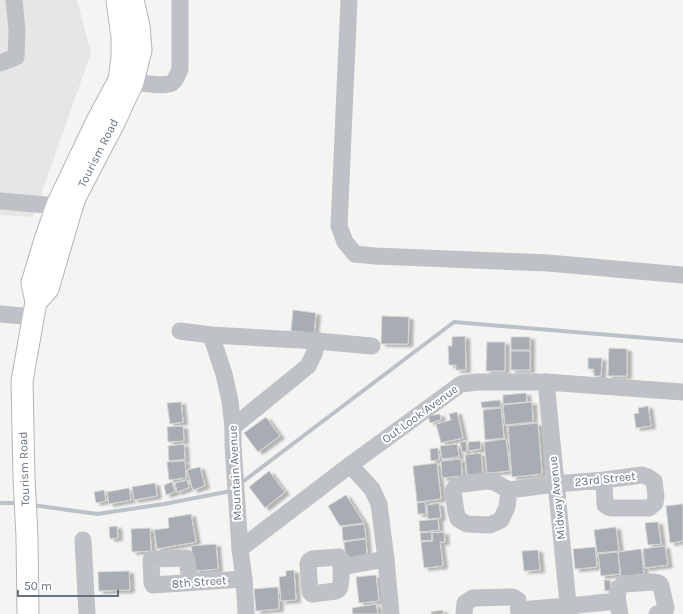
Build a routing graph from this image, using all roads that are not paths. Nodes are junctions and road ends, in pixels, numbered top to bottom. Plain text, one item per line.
1 (14, 0) edge
2 (117, 0) edge
3 (133, 0) edge
4 (180, 0) edge
5 (349, 0) edge
6 (0, 63) edge
7 (133, 82) junction
8 (0, 201) edge
9 (64, 206) junction
10 (683, 275) edge
11 (35, 309) junction
12 (0, 314) edge
13 (180, 331) dead end
14 (211, 335) junction
15 (317, 341) junction
16 (372, 346) dead end
17 (546, 382) junction
18 (683, 392) edge
19 (233, 427) junction
20 (350, 465) junction
21 (604, 480) junction
22 (555, 484) junction
23 (509, 490) junction
24 (83, 540) dead end
25 (240, 549) junction
26 (386, 560) junction
27 (341, 567) dead end
28 (244, 579) junction
29 (190, 582) junction
30 (619, 608) edge
31 (568, 610) edge
32 (519, 612) edge
33 (28, 614) edge
34 (87, 614) edge
35 (246, 614) edge
36 (391, 614) edge
37 (464, 614) edge
38 (657, 614) edge

1 - 6 street
2 - 9 main road, Tourism Road
3 - 7 main road, Tourism Road
4 - 7 street
5 - 10 street
7 - 9 main road, Tourism Road
8 - 9 street
9 - 11 main road, Tourism Road
11 - 12 street
11 - 33 main road, Tourism Road
13 - 14 street
14 - 15 street
14 - 19 street, Mountain Avenue
15 - 16 street
15 - 19 street
17 - 18 street, Out Look Avenue
17 - 20 street, Out Look Avenue
17 - 22 street, Midway Avenue
19 - 25 street, Mountain Avenue
20 - 25 street, Out Look Avenue
20 - 26 street
21 - 21 street, 23rd Street
21 - 22 street, 23rd Street
22 - 23 street, 23rd Street
22 - 31 street, Midway Avenue
23 - 23 street
24 - 34 street
25 - 28 street, Mountain Avenue
26 - 27 street
26 - 36 street
28 - 29 street, 8th Street
28 - 35 street, Mountain Avenue
29 - 29 street, 8th Street
30 - 31 street
30 - 38 street
31 - 32 street
32 - 37 street

